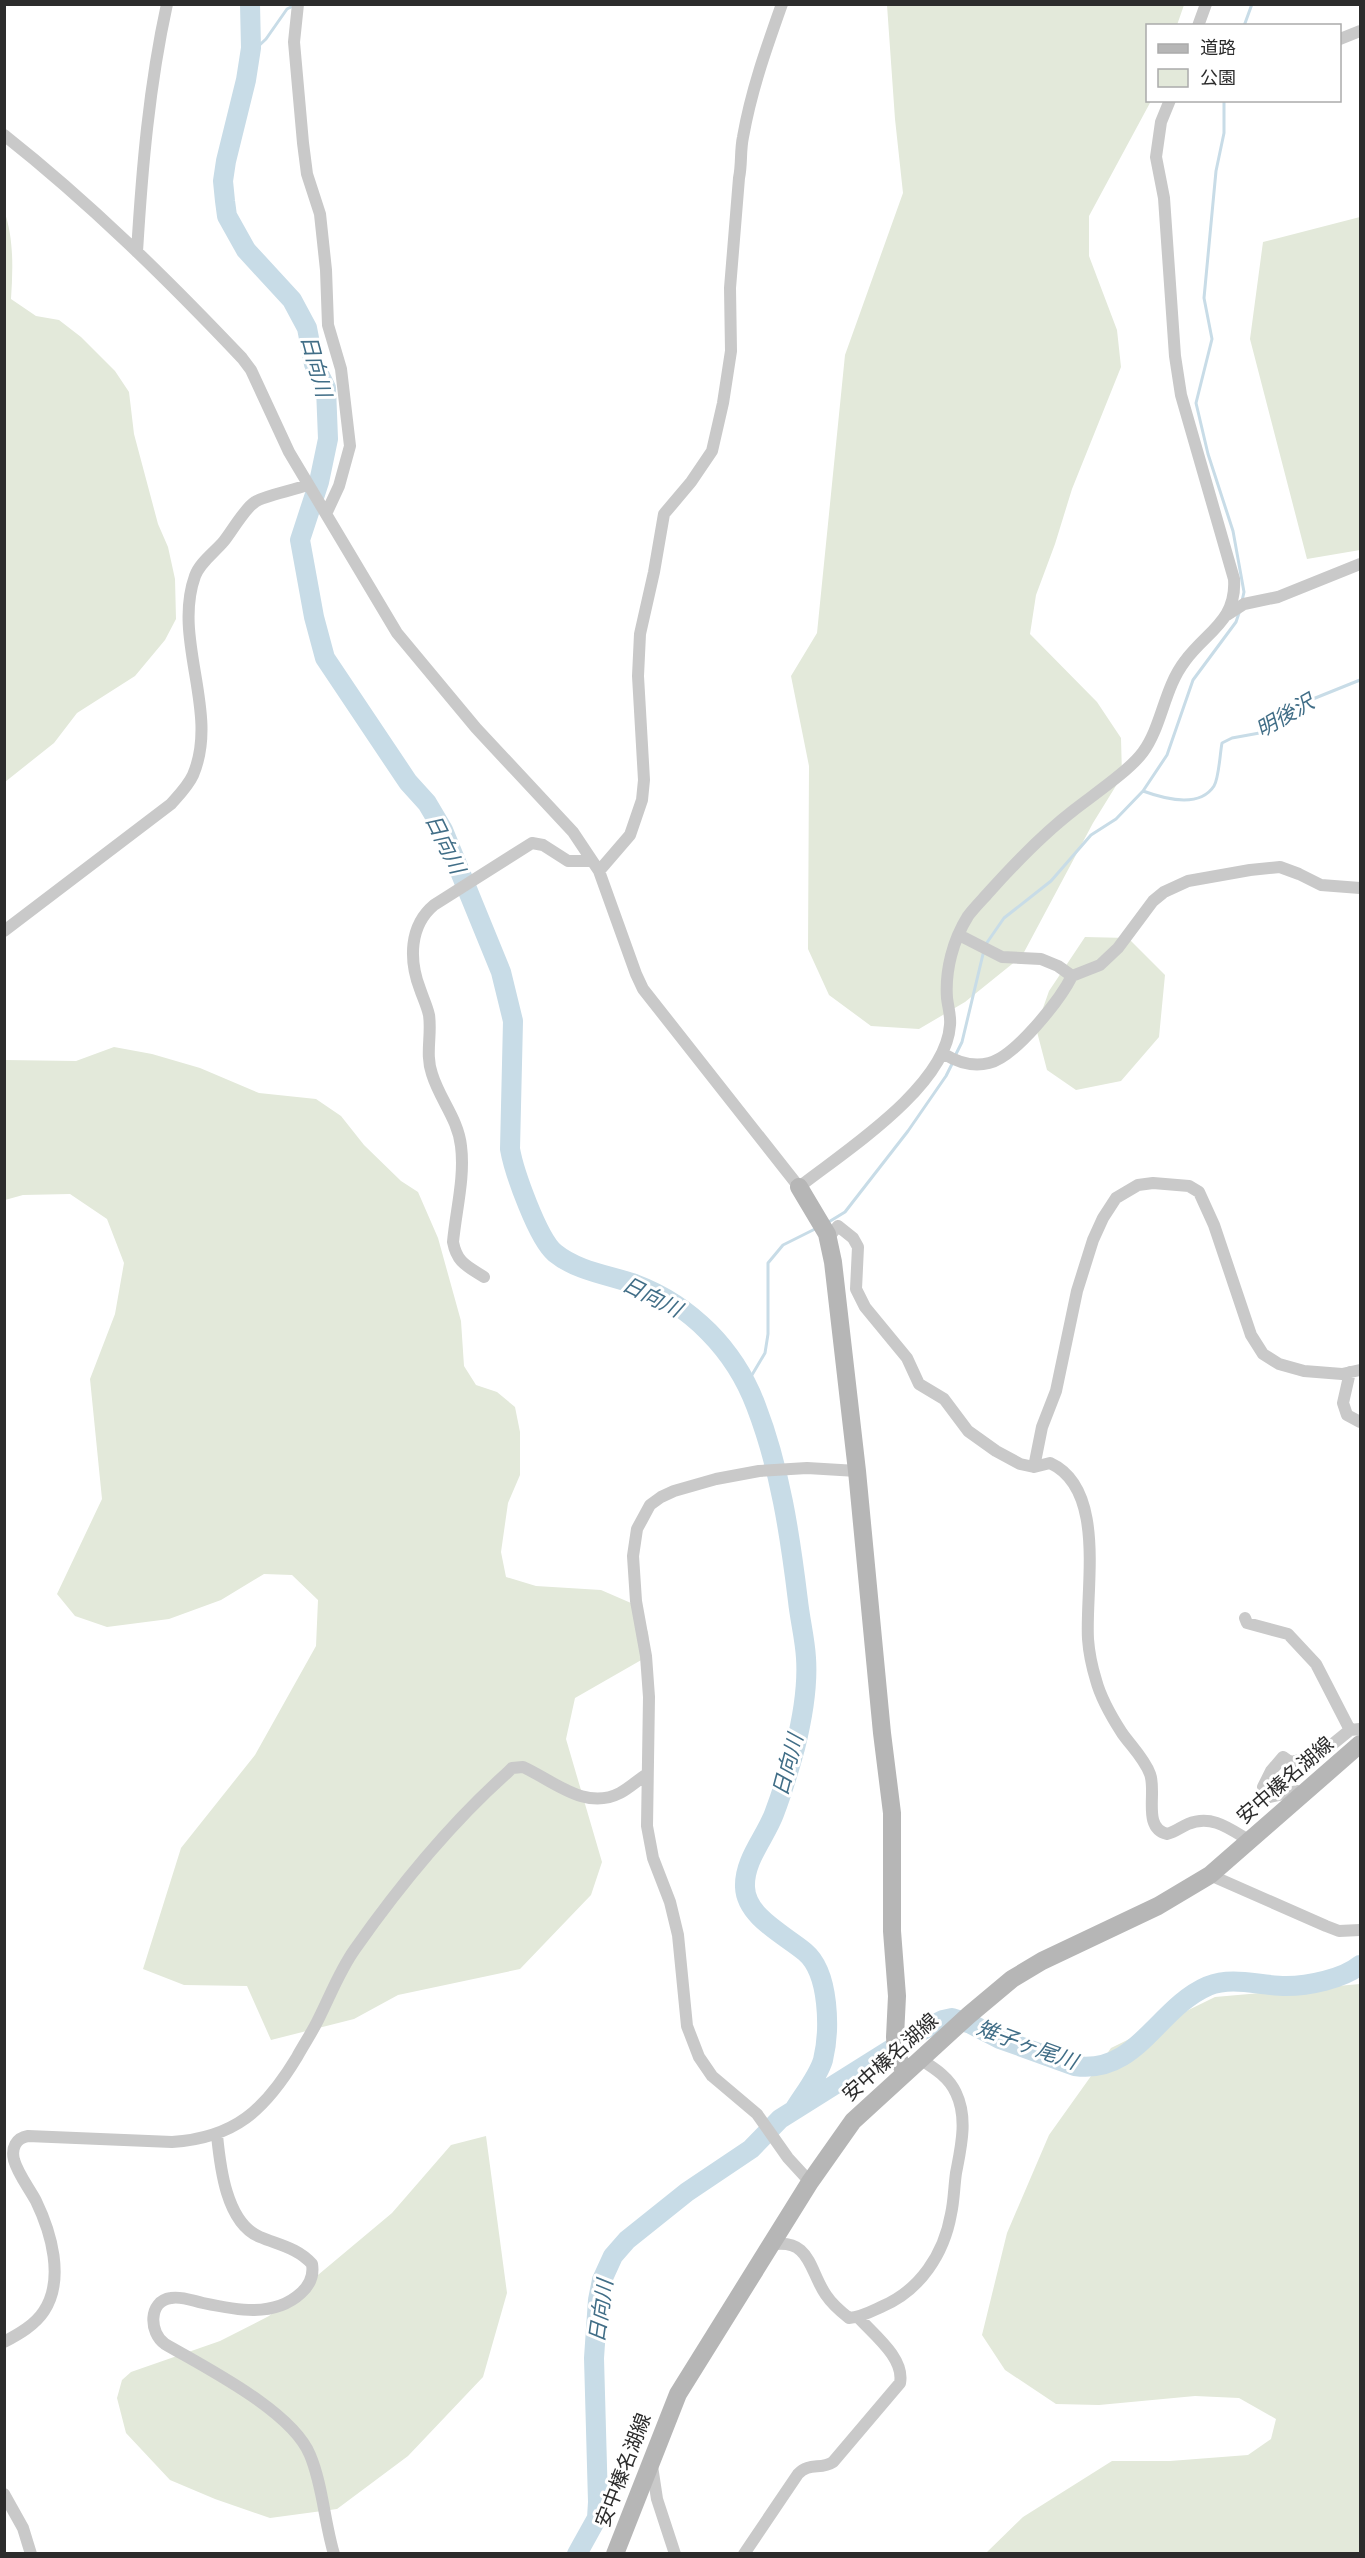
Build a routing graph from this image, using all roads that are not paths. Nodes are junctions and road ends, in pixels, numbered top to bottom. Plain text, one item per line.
1 (167, 4) edge
2 (298, 4) edge
3 (782, 4) edge
4 (1206, 4) edge
5 (1199, 24) edge
6 (1360, 32) edge
7 (1341, 39) edge
8 (1169, 102) edge
9 (4, 135) edge
10 (137, 252) junction
11 (309, 487) junction
12 (324, 510) junction
13 (1360, 564) edge
14 (1226, 616) junction
15 (595, 866) junction
16 (1360, 888) edge
17 (4, 931) edge
18 (959, 935) junction
19 (1072, 976) junction
20 (944, 1054) junction
21 (799, 1187) junction
22 (825, 1231) junction
23 (484, 1277) dead end
24 (1355, 1371) edge
25 (1360, 1422) edge
26 (1034, 1467) junction
27 (857, 1471) junction
28 (1245, 1618) dead end
29 (1357, 1734) edge
30 (647, 1774) junction
31 (1302, 1795) junction
32 (1250, 1841) junction
33 (1210, 1875) junction
34 (1360, 1930) edge
35 (920, 2059) junction
36 (905, 2073) junction
37 (217, 2135) junction
38 (810, 2182) junction
39 (770, 2245) junction
40 (858, 2317) junction
41 (4, 2342) edge
42 (650, 2461) junction
43 (4, 2494) edge
44 (31, 2553) edge
45 (334, 2553) edge
46 (615, 2553) edge
47 (675, 2553) edge
48 (744, 2553) edge

1 - 10 street
2 - 12 street
3 - 15 street
4 - 5 street
6 - 7 street
8 - 14 street
9 - 10 street
10 - 11 street
11 - 12 street
11 - 17 street
12 - 15 street
13 - 14 street
14 - 18 street
15 - 21 street
15 - 23 street
16 - 19 street
18 - 19 street
18 - 20 street
19 - 20 street
20 - 21 street
21 - 22 main road
22 - 26 street
22 - 27 main road
24 - 25 street
24 - 26 street
26 - 32 street
27 - 30 street
27 - 36 main road
28 - 29 street
29 - 31 main road, 安中榛名湖線
29 - 31 street
30 - 37 street
30 - 38 street
31 - 32 main road, 安中榛名湖線
32 - 33 main road, 安中榛名湖線
33 - 34 street
33 - 35 main road, 安中榛名湖線
35 - 36 main road, 安中榛名湖線
35 - 40 street
36 - 38 main road, 安中榛名湖線
37 - 41 street
37 - 45 street
38 - 39 main road, 安中榛名湖線
39 - 40 street
39 - 42 main road, 安中榛名湖線
40 - 48 street
42 - 46 main road, 安中榛名湖線
42 - 47 street
43 - 44 street

